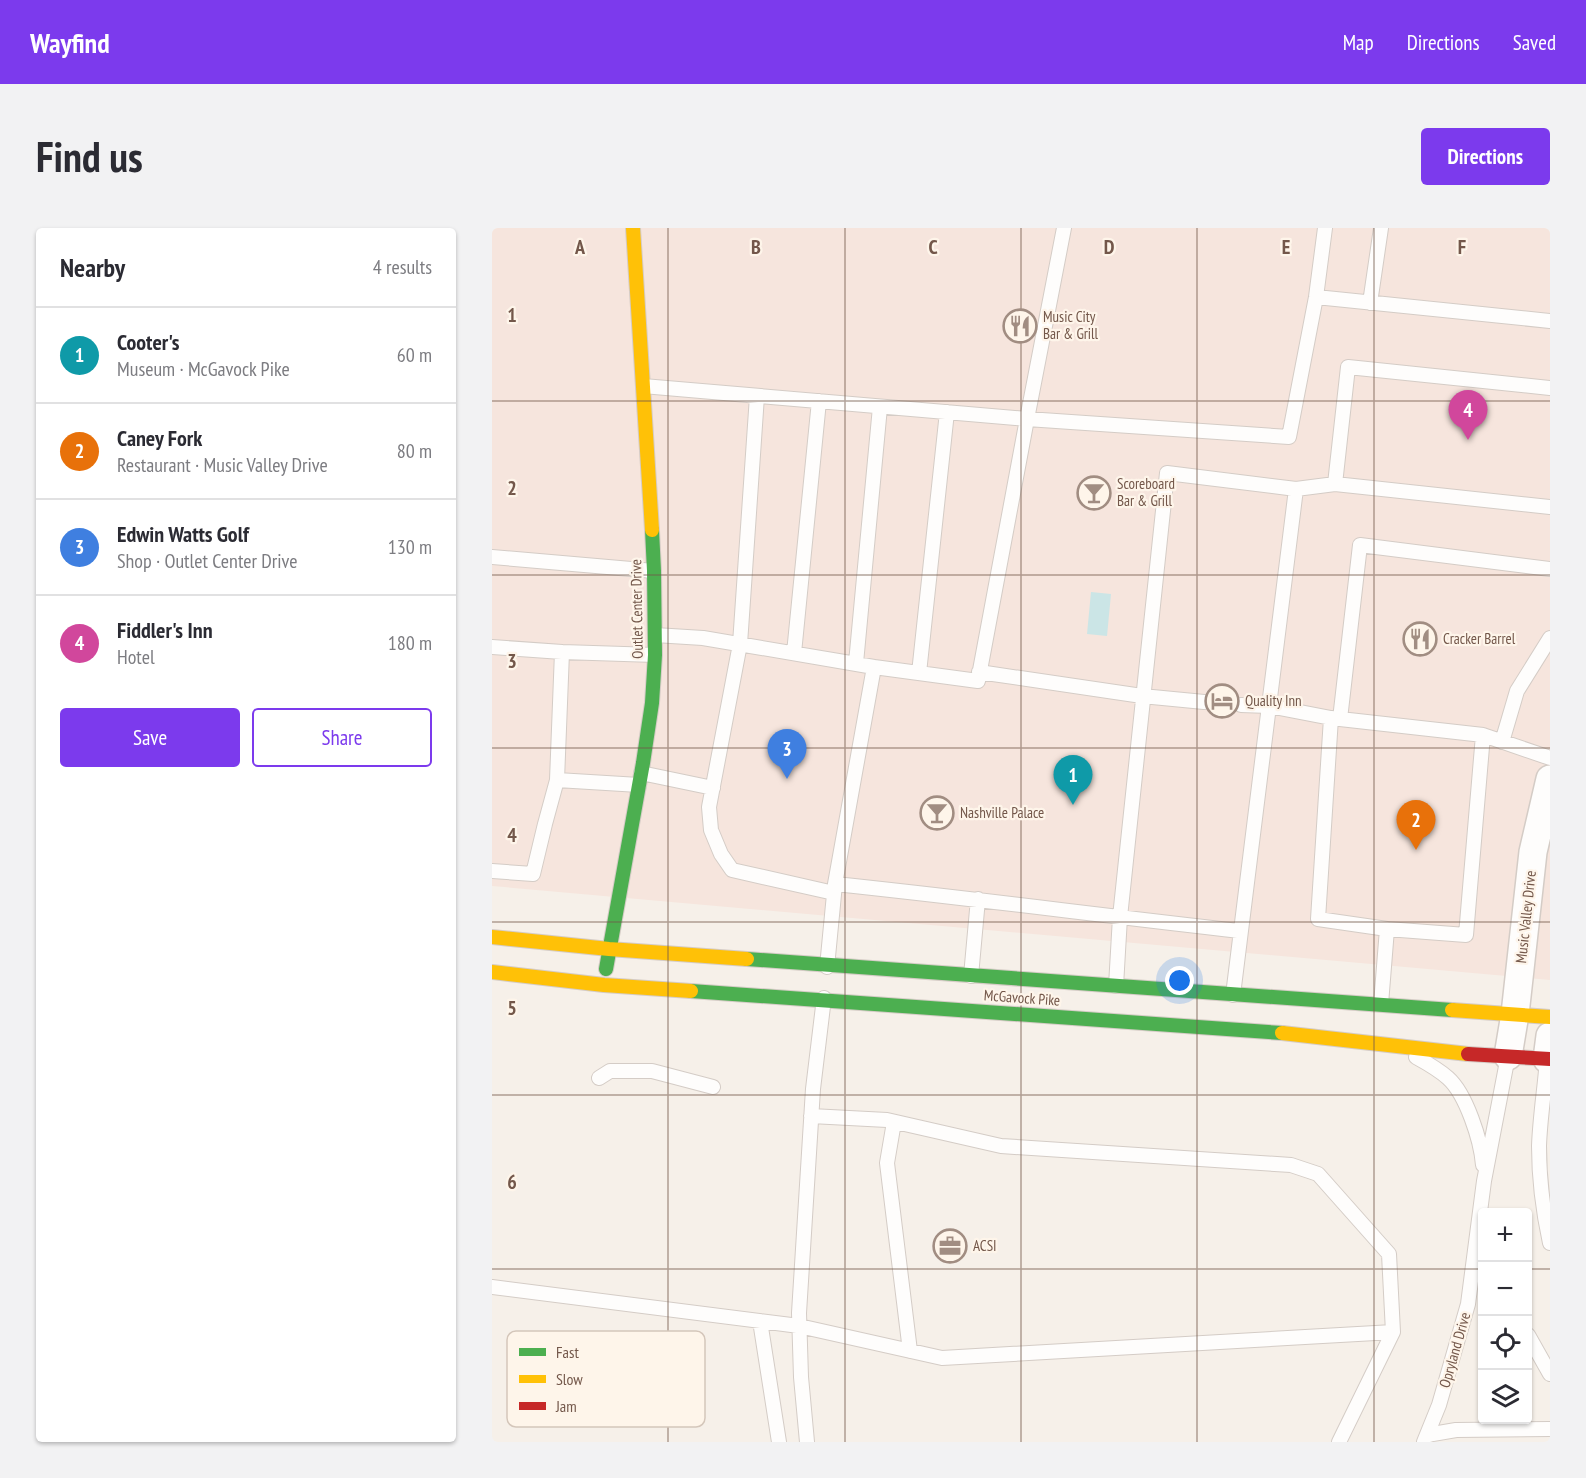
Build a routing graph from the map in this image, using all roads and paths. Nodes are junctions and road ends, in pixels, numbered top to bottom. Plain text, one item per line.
1 (633, 228) edge
2 (1064, 228) edge
3 (1325, 228) edge
4 (1380, 228) edge
5 (1316, 297) junction
6 (1370, 303) junction
7 (1550, 321) edge
8 (642, 386) junction
9 (1550, 388) edge
10 (757, 396) junction
11 (819, 401) junction
12 (880, 406) junction
13 (947, 412) junction
14 (1027, 420) junction
15 (1335, 484) junction
16 (1296, 489) junction
17 (1550, 507) edge
18 (492, 557) edge
19 (1550, 569) edge
20 (654, 571) junction
21 (655, 635) junction
22 (1550, 638) edge
23 (740, 644) junction
24 (492, 647) edge
25 (562, 652) junction
26 (794, 653) junction
27 (655, 655) junction
28 (856, 663) junction
29 (874, 667) junction
30 (979, 672) junction
31 (919, 673) junction
32 (1142, 696) junction
33 (1204, 702) dead end
34 (1241, 705) dead end
35 (1269, 706) junction
36 (1336, 718) junction
37 (1483, 735) junction
38 (1502, 742) junction
39 (1550, 758) edge
40 (640, 779) junction
41 (1550, 779) edge
42 (557, 780) junction
43 (713, 788) junction
44 (492, 871) edge
45 (835, 888) junction
46 (978, 899) junction
47 (1120, 917) junction
48 (1387, 929) junction
49 (1240, 931) junction
50 (492, 937) edge
51 (609, 949) junction
52 (827, 965) junction
53 (492, 972) edge
54 (971, 976) junction
55 (604, 985) junction
56 (1116, 986) junction
57 (1233, 995) junction
58 (824, 1001) junction
59 (1381, 1004) junction
60 (1515, 1014) junction
61 (1550, 1017) edge
62 (1396, 1046) junction
63 (1549, 1051) edge
64 (1508, 1056) junction
65 (599, 1078) dead end
66 (713, 1087) dead end
67 (811, 1116) junction
68 (894, 1122) junction
69 (1550, 1159) edge
70 (1540, 1176) junction
71 (1484, 1181) junction
72 (1482, 1208) edge
73 (1478, 1242) edge
74 (1550, 1243) edge
75 (492, 1287) edge
76 (760, 1321) junction
77 (799, 1326) junction
78 (1394, 1332) junction
79 (1532, 1343) edge
80 (910, 1351) junction
81 (1550, 1374) edge
82 (1550, 1429) edge
83 (1426, 1439) edge
84 (779, 1442) edge
85 (807, 1442) edge
86 (1339, 1442) edge

1 - 8 street, Outlet Center Drive
2 - 14 lane
3 - 5 lane
4 - 6 lane
5 - 6 lane
5 - 14 lane
6 - 7 lane
8 - 10 lane
8 - 20 street, Outlet Center Drive
9 - 15 lane
10 - 11 lane
10 - 23 lane
11 - 12 lane
11 - 26 lane
12 - 13 lane
12 - 28 lane
13 - 14 lane
13 - 31 lane
14 - 30 lane
15 - 16 lane
15 - 17 lane
16 - 32 lane
16 - 35 lane
18 - 20 lane
19 - 36 lane
20 - 21 street, Outlet Center Drive
21 - 23 lane
21 - 27 street, Outlet Center Drive
22 - 38 lane
23 - 26 lane
23 - 43 lane
24 - 25 lane
25 - 27 lane
25 - 42 lane
26 - 28 lane
27 - 40 street, Outlet Center Drive
28 - 29 lane
29 - 31 lane
29 - 45 lane
30 - 31 lane
30 - 32 lane
32 - 33 lane
32 - 47 lane
34 - 35 lane
35 - 36 lane
35 - 49 lane
36 - 37 lane
36 - 48 lane
37 - 38 lane
37 - 48 lane
38 - 39 lane
40 - 42 lane
40 - 43 lane
40 - 51 street, Outlet Center Drive
41 - 60 street, Music Valley Drive
42 - 44 lane
43 - 45 lane
45 - 46 lane
45 - 52 lane
46 - 47 lane
46 - 54 lane
47 - 49 lane
47 - 56 lane
48 - 59 lane
49 - 57 lane
50 - 51 street, McGavock Pike
51 - 52 street, McGavock Pike
51 - 55 street, Outlet Center Drive
52 - 54 street, McGavock Pike
52 - 58 lane
53 - 55 street, McGavock Pike
54 - 56 street, McGavock Pike
55 - 58 street, McGavock Pike
56 - 57 street, McGavock Pike
57 - 59 street, McGavock Pike
58 - 62 street, McGavock Pike
58 - 67 lane
59 - 60 street, McGavock Pike
60 - 61 street, McGavock Pike
60 - 64 street, Music Valley Drive
62 - 64 street, McGavock Pike
62 - 71 lane
63 - 64 street, McGavock Pike
63 - 70 lane
64 - 71 lane, Opryland Drive
65 - 66 lane
67 - 68 lane
67 - 77 lane
68 - 78 lane
68 - 80 lane
69 - 70 lane
70 - 74 lane
71 - 72 lane, Opryland Drive
73 - 83 lane, Opryland Drive
75 - 76 lane
76 - 77 lane
76 - 84 lane
77 - 80 lane
77 - 85 lane
78 - 80 lane
78 - 86 lane
79 - 81 lane
82 - 83 lane

